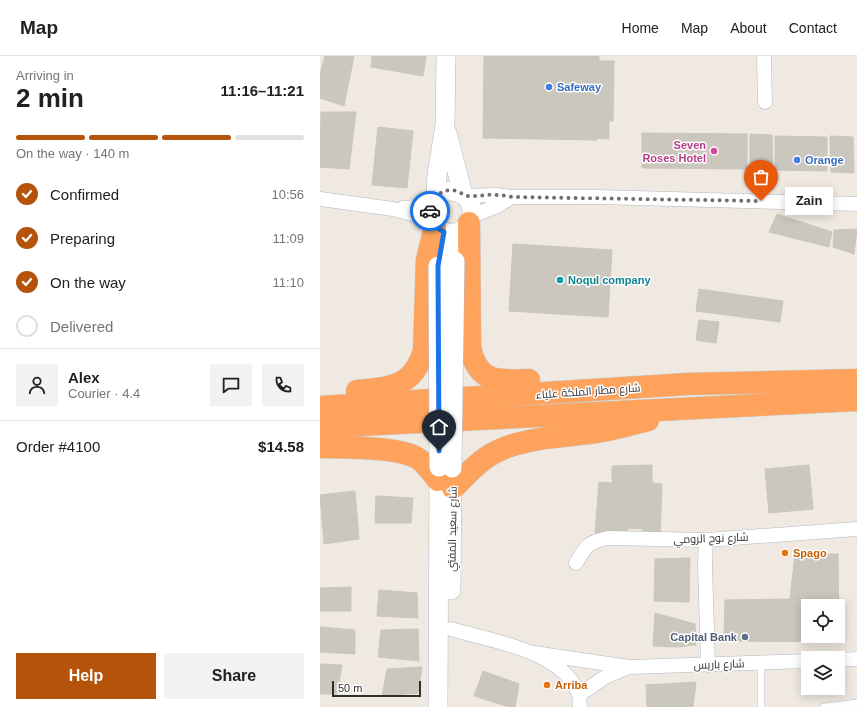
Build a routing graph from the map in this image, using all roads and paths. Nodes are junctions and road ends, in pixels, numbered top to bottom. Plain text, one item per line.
1 (446, 56) edge
2 (764, 56) edge
3 (765, 102) dead end
4 (445, 125) junction
5 (464, 195) junction
6 (512, 197) junction
7 (320, 199) edge
8 (857, 204) edge
9 (447, 219) junction
10 (857, 380) edge
11 (688, 384) junction
12 (320, 394) edge
13 (857, 400) edge
14 (320, 407) edge
15 (684, 408) junction
16 (320, 428) edge
17 (320, 447) edge
18 (446, 476) junction
19 (857, 529) edge
20 (706, 540) junction
21 (576, 563) dead end
22 (451, 629) junction
23 (534, 653) junction
24 (857, 659) edge
25 (845, 660) edge
26 (801, 661) edge
27 (761, 663) junction
28 (708, 665) junction
29 (630, 667) junction
30 (579, 701) edge
31 (857, 703) edge
32 (438, 707) edge
33 (450, 707) edge
34 (761, 707) edge
35 (824, 707) edge

1 - 4 street
2 - 3 street
4 - 5 street
4 - 9 street, شارع سعيد المفتي
5 - 6 street
5 - 9 street
5 - 9 street
6 - 8 street
6 - 9 street
7 - 9 street
9 - 11 highway
9 - 12 highway
9 - 18 street, شارع سعيد المفتي, bridge
10 - 11 highway, شارع مطار الملكة علياء
11 - 14 highway, شارع مطار الملكة علياء
13 - 15 highway, شارع مطار الملكة علياء
15 - 16 highway, شارع مطار الملكة علياء
15 - 18 highway
17 - 18 highway
18 - 22 street, شارع سعيد المفتي
18 - 32 street, شارع سعيد المفتي
19 - 20 street, شارع نوح الرومي
20 - 21 street, شارع نوح الرومي
20 - 28 street
22 - 23 street
22 - 33 street, شارع سعيد المفتي
23 - 29 street, شارع باريس
23 - 30 street
24 - 25 street
26 - 27 street, شارع باريس
27 - 28 street, شارع باريس
27 - 34 lane
28 - 29 street, شارع باريس
29 - 30 street, شارع باريس
31 - 35 lane

